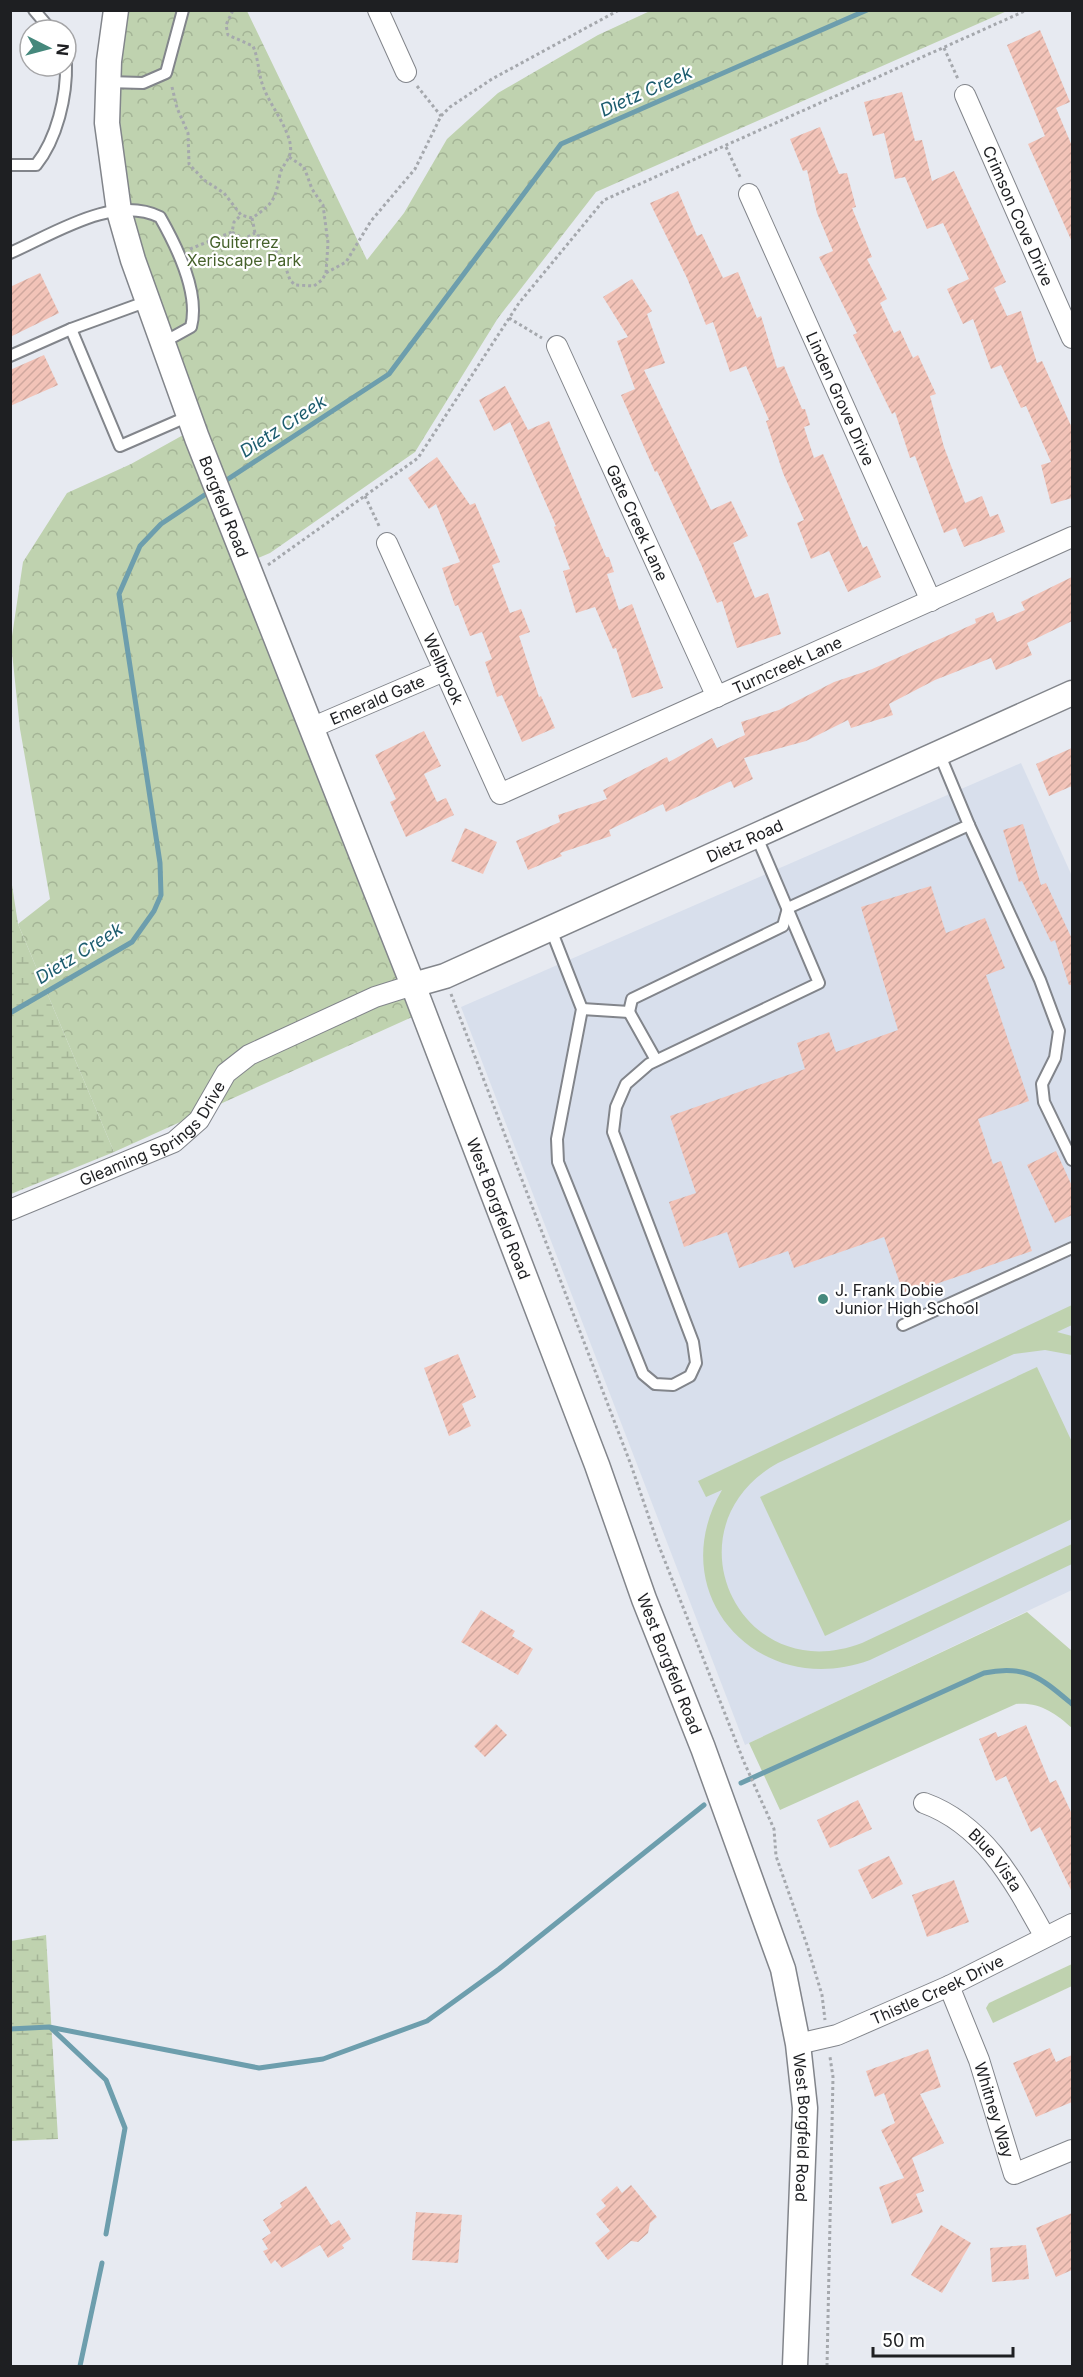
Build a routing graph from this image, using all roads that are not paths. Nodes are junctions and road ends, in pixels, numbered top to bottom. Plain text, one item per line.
1 (116, 10) edge
2 (183, 10) edge
3 (378, 10) edge
4 (406, 72) road end
5 (67, 78) edge
6 (107, 82) junction
7 (965, 95) road end
8 (10, 165) edge
9 (749, 194) road end
10 (119, 210) junction
11 (10, 253) edge
12 (148, 301) junction
13 (71, 329) junction
14 (1072, 338) edge
15 (164, 342) junction
16 (557, 346) road end
17 (10, 356) edge
18 (193, 427) junction
19 (1072, 537) edge
20 (387, 543) road end
21 (931, 601) junction
22 (444, 671) junction
23 (1072, 693) edge
24 (717, 697) junction
25 (311, 729) junction
26 (939, 752) junction
27 (500, 794) joint
28 (969, 825) junction
29 (756, 835) junction
30 (788, 908) junction
31 (550, 927) junction
32 (413, 985) junction
33 (582, 1009) junction
34 (629, 1012) junction
35 (656, 1060) junction
36 (1072, 1160) edge
37 (10, 1210) edge
38 (1072, 1248) edge
39 (903, 1325) dead end
40 (924, 1803) dead end
41 (1072, 1924) edge
42 (1045, 1937) junction
43 (949, 1986) junction
44 (798, 2044) junction
45 (1072, 2150) edge
46 (795, 2367) edge

1 - 6 street, Borgfeld Road
2 - 6 lane
3 - 4 street
5 - 8 lane
6 - 10 street, Borgfeld Road
7 - 14 street, Crimson Cove Drive
9 - 21 street, Linden Grove Drive
10 - 11 lane
10 - 12 street, Borgfeld Road
10 - 15 lane
12 - 13 lane
12 - 15 street, Borgfeld Road
13 - 17 lane
13 - 18 lane
15 - 18 street, Borgfeld Road
16 - 24 street, Gate Creek Lane
18 - 25 street, Borgfeld Road
19 - 21 street, Turncreek Lane
20 - 22 street, Wellbrook
21 - 24 street, Turncreek Lane
22 - 25 street, Emerald Gate
22 - 27 street, Wellbrook
23 - 26 street, Dietz Road
24 - 27 street, Turncreek Lane
25 - 32 street, Borgfeld Road
26 - 28 lane
26 - 29 street, Dietz Road
28 - 30 lane
28 - 36 lane
29 - 30 lane
29 - 31 street, Dietz Road
30 - 34 lane
30 - 35 lane
31 - 32 street, Dietz Road
31 - 33 lane
32 - 37 street, Gleaming Springs Drive
32 - 44 street, West Borgfeld Road
33 - 34 lane
33 - 35 lane
34 - 35 lane
38 - 39 lane
40 - 42 street, Blue Vista
41 - 42 street, Thistle Creek Drive
42 - 43 street, Thistle Creek Drive
43 - 44 street, Thistle Creek Drive
43 - 45 street, Whitney Way
44 - 46 street, West Borgfeld Road

